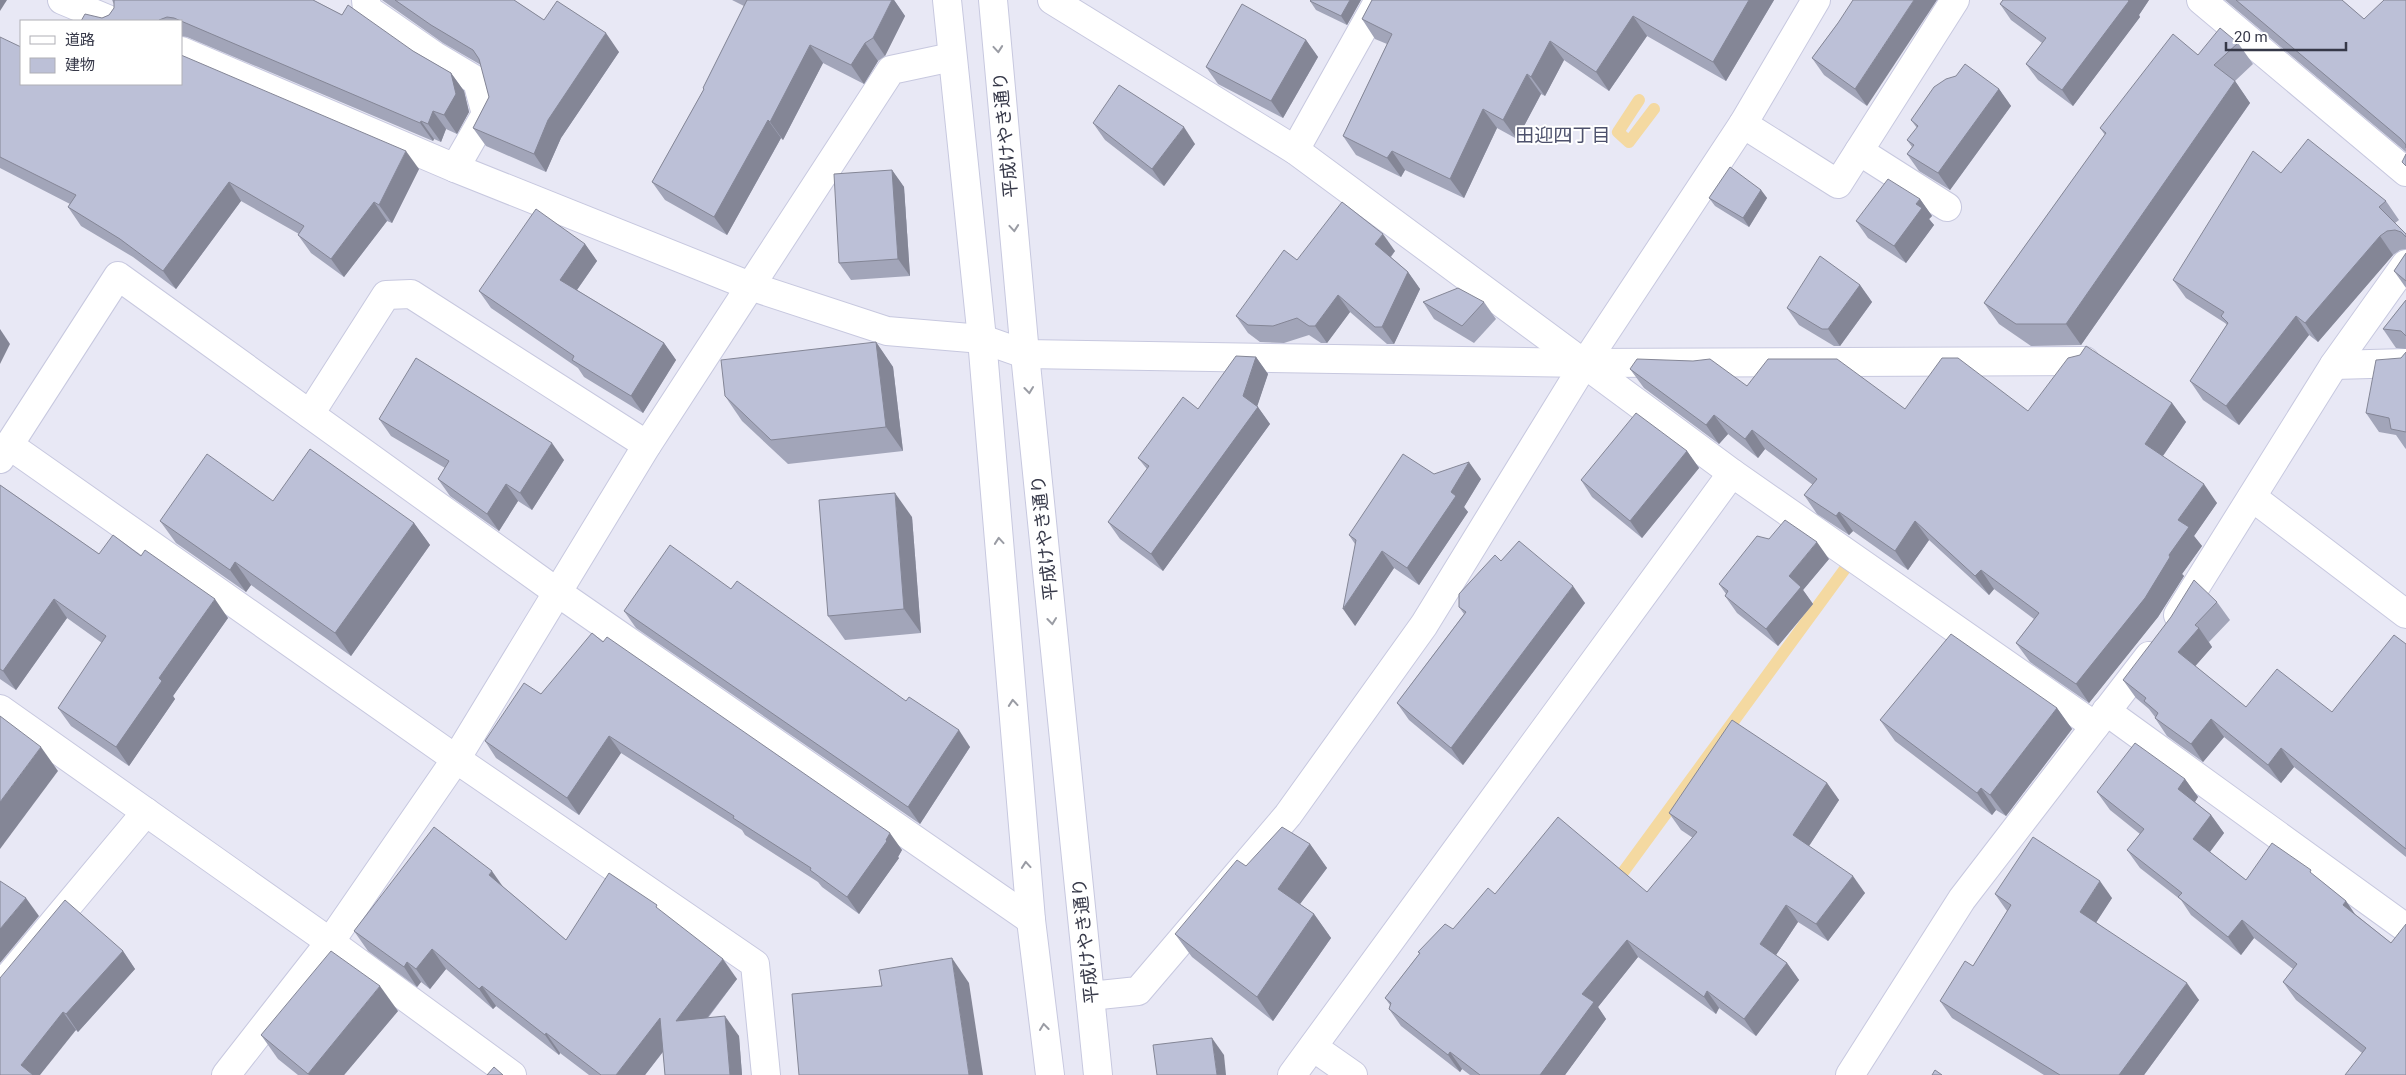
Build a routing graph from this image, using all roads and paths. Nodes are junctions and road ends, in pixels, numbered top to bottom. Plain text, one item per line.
1 (62, 0) edge
2 (366, 0) edge
3 (947, 0) edge
4 (993, 0) edge
5 (1052, 0) edge
6 (1379, 0) edge
7 (1816, 0) edge
8 (1955, 0) edge
9 (2201, 0) edge
10 (110, 20) edge
11 (182, 51) edge
12 (952, 57) junction
13 (1743, 124) junction
14 (1295, 150) junction
15 (1859, 151) junction
16 (455, 168) junction
17 (2406, 172) edge
18 (1947, 207) dead end
19 (2406, 264) edge
20 (750, 286) junction
21 (982, 339) junction
22 (1025, 354) junction
23 (2084, 361) edge
24 (2406, 363) edge
25 (1585, 364) junction
26 (2334, 365) junction
27 (310, 414) junction
28 (647, 445) junction
29 (4, 452) edge
30 (1732, 473) junction
31 (2252, 497) junction
32 (558, 592) junction
33 (2406, 614) edge
34 (0, 709) edge
35 (2101, 718) junction
36 (456, 759) junction
37 (146, 812) junction
38 (1031, 920) junction
39 (2406, 928) edge
40 (330, 942) junction
41 (0, 987) edge
42 (1090, 996) junction
43 (1313, 1047) junction
44 (226, 1075) edge
45 (512, 1075) edge
46 (766, 1075) edge
47 (1050, 1075) edge
48 (1098, 1075) edge
49 (1292, 1075) edge
50 (1353, 1075) edge
51 (1850, 1075) edge

1 - 10 street
2 - 16 street
3 - 12 street
4 -> 22 street, 平成けやき通り
5 - 14 street
6 - 14 street
7 - 13 street
8 - 15 street
9 - 17 street
11 - 16 street
12 - 20 street
12 - 21 street
13 - 15 street
13 - 25 street
14 - 25 street
15 - 18 street
16 - 20 street
19 - 26 street
20 - 21 street
20 - 28 street
21 - 22 street
38 -> 21 street
22 - 25 street
22 -> 42 street, 平成けやき通り
23 - 25 street
24 - 26 street
25 - 30 street
25 - 42 street
26 - 31 street
27 - 28 street
27 - 29 street
27 - 32 street
28 - 32 street
29 - 36 street
30 - 35 street
30 - 43 street
31 - 33 street
31 - 35 street
32 - 36 street
32 - 38 street
34 - 37 street
35 - 39 street
35 - 51 street
36 - 40 street
36 - 46 street
37 - 40 street
37 - 41 street
47 -> 38 street
40 - 44 street
40 - 45 street
42 - 48 street, 平成けやき通り
43 - 49 street
43 - 50 street

